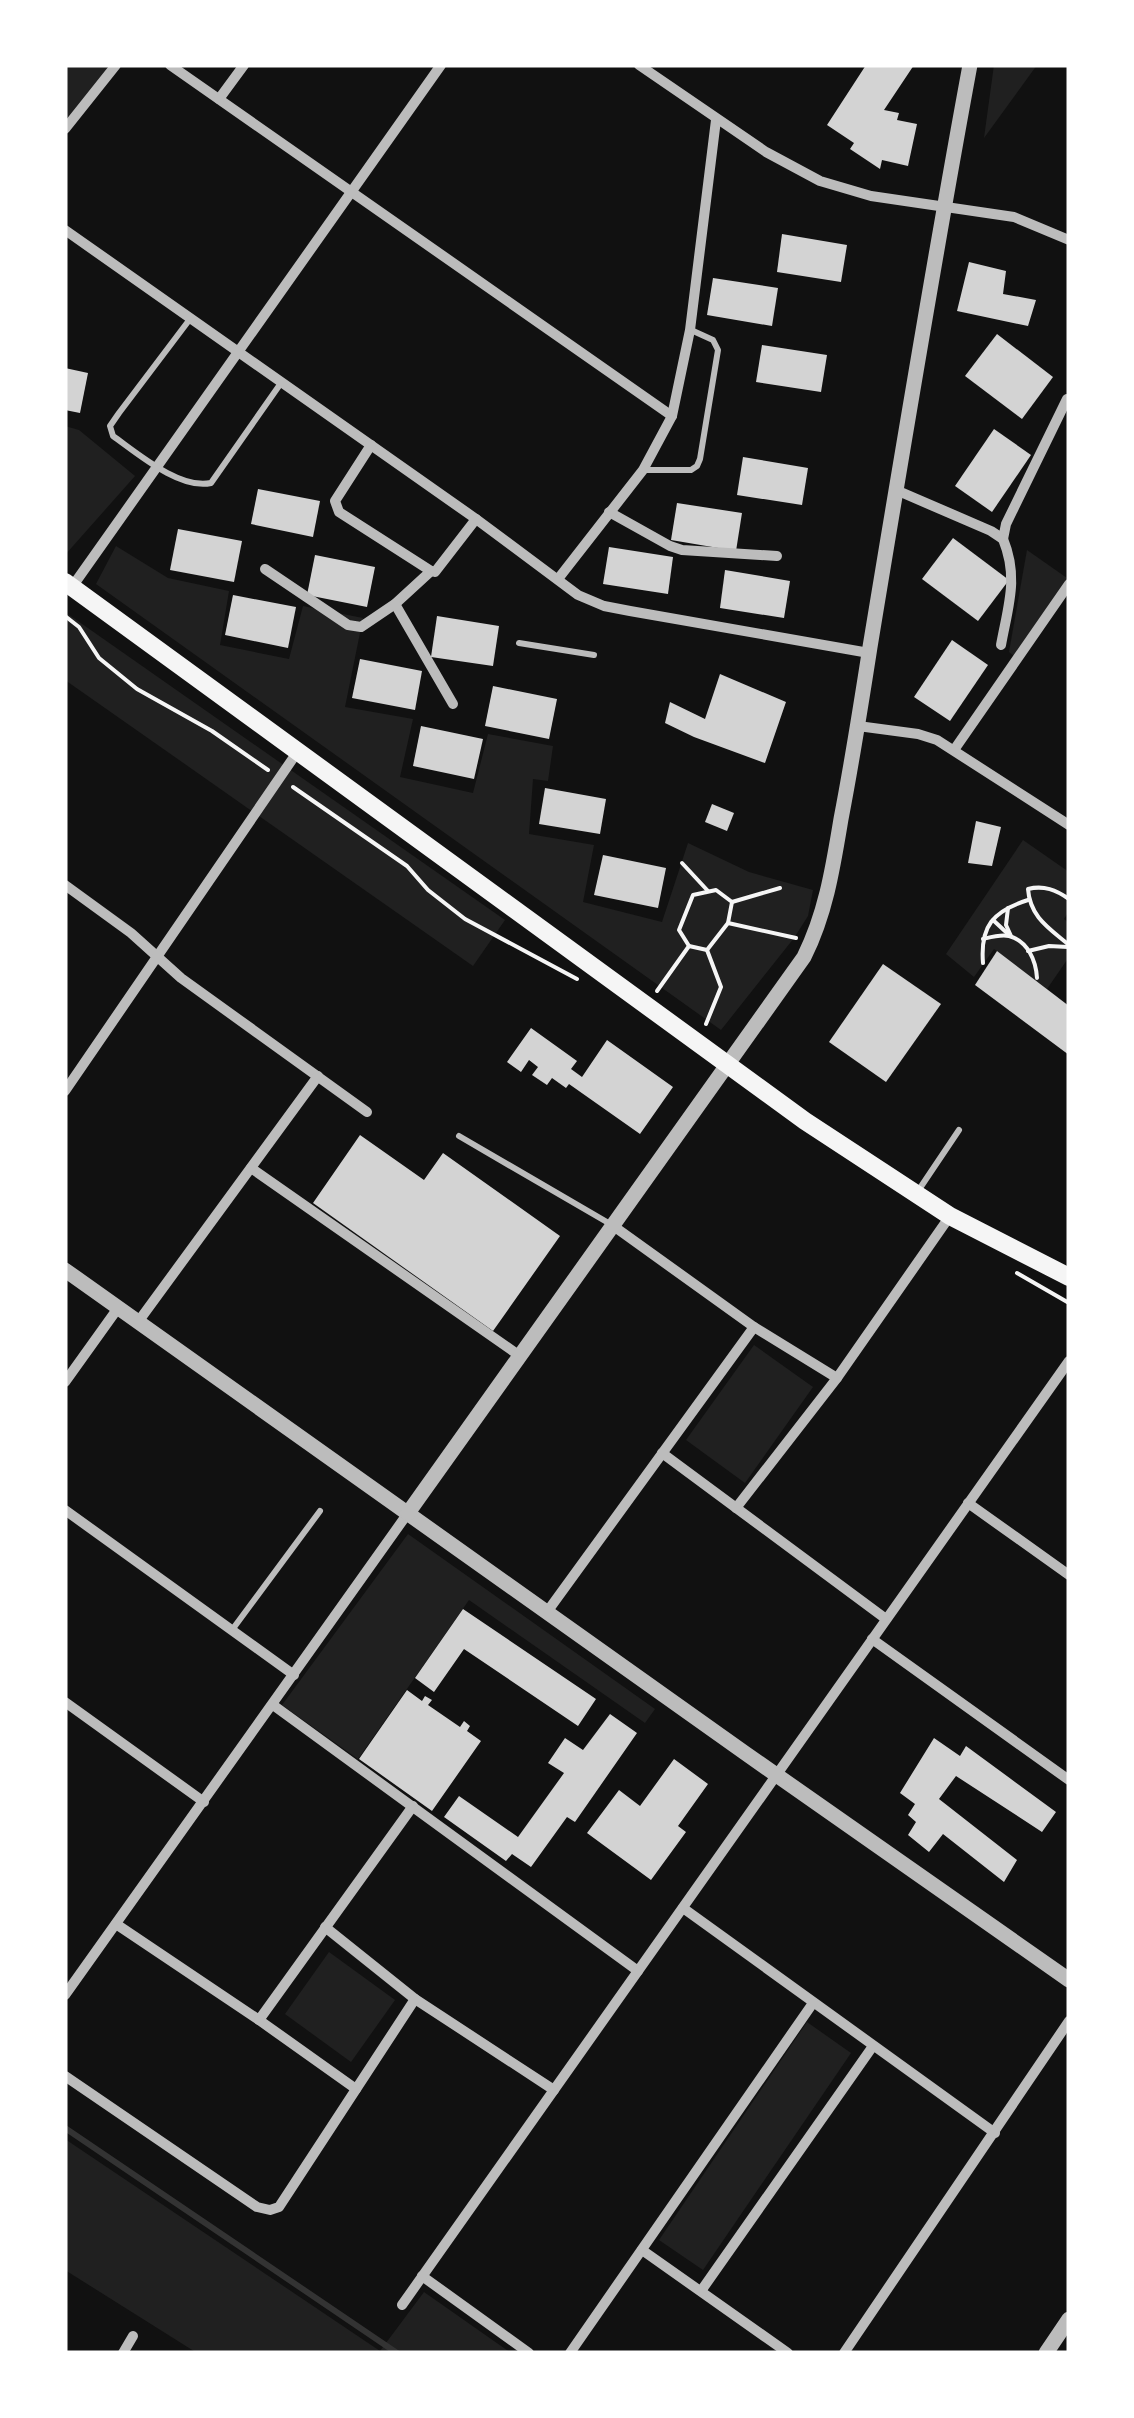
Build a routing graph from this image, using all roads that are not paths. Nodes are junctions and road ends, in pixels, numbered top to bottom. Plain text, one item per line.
1 (116, 65) edge
2 (170, 65) edge
3 (244, 65) edge
4 (440, 65) edge
5 (639, 65) edge
6 (970, 65) edge
7 (219, 99) junction
8 (716, 120) junction
9 (65, 129) edge
10 (352, 192) junction
11 (943, 208) junction
12 (65, 230) edge
13 (1069, 240) edge
14 (190, 318) junction
15 (690, 330) junction
16 (238, 352) junction
17 (281, 383) junction
18 (1068, 399) edge
19 (672, 416) junction
20 (370, 445) junction
21 (157, 466) junction
22 (643, 470) junction
23 (896, 490) junction
24 (609, 512) junction
25 (476, 520) junction
26 (1004, 540) junction
27 (777, 556) dead end
28 (265, 568) dead end
29 (431, 571) junction
30 (558, 579) junction
31 (68, 584) edge
32 (1069, 584) edge
33 (395, 604) junction
34 (519, 642) dead end
35 (1001, 645) dead end
36 (869, 653) junction
37 (594, 654) dead end
38 (453, 704) dead end
39 (858, 726) junction
40 (954, 750) junction
41 (298, 751) junction
42 (1069, 808) edge
43 (1065, 823) edge
44 (65, 885) edge
45 (157, 956) junction
46 (726, 1064) junction
47 (318, 1076) junction
48 (65, 1091) edge
49 (367, 1112) dead end
50 (959, 1130) dead end
51 (458, 1136) dead end
52 (251, 1168) junction
53 (916, 1195) junction
54 (950, 1216) junction
55 (612, 1225) junction
56 (65, 1270) edge
57 (1069, 1277) edge
58 (118, 1308) junction
59 (138, 1322) junction
60 (754, 1327) junction
61 (520, 1356) junction
62 (1069, 1361) edge
63 (837, 1378) junction
64 (65, 1382) edge
65 (662, 1453) junction
66 (968, 1503) junction
67 (736, 1508) junction
68 (65, 1510) edge
69 (320, 1510) dead end
70 (408, 1513) junction
71 (1069, 1575) edge
72 (547, 1612) junction
73 (886, 1620) junction
74 (232, 1630) junction
75 (872, 1640) junction
76 (294, 1675) junction
77 (65, 1702) edge
78 (272, 1705) junction
79 (777, 1774) junction
80 (1069, 1780) edge
81 (204, 1802) junction
82 (413, 1806) junction
83 (682, 1908) junction
84 (116, 1924) junction
85 (325, 1927) junction
86 (638, 1970) junction
87 (1069, 1980) edge
88 (65, 1996) edge
89 (415, 1999) junction
90 (814, 2003) junction
91 (259, 2020) junction
92 (1069, 2021) edge
93 (873, 2046) junction
94 (65, 2076) edge
95 (356, 2089) junction
96 (554, 2090) junction
97 (995, 2132) junction
98 (642, 2250) junction
99 (422, 2276) junction
100 (701, 2292) junction
101 (402, 2306) dead end
102 (1069, 2319) edge
103 (133, 2336) dead end
104 (123, 2353) edge
105 (529, 2353) edge
106 (570, 2353) edge
107 (788, 2353) edge
108 (844, 2353) edge
109 (1046, 2353) edge

1 - 9 street
2 - 7 street
3 - 7 street
4 - 10 street
5 - 8 street
6 - 11 street
7 - 10 street
8 - 11 street
8 - 15 street
10 - 16 street
10 - 19 street
11 - 13 street
11 - 23 street
12 - 14 street
14 - 16 street
14 - 21 lane
15 - 19 street
15 - 22 lane
16 - 17 street
16 - 21 street
17 - 20 street
17 - 21 lane
18 - 26 street
19 - 22 street
20 - 25 street
20 - 29 street
21 - 31 street
22 - 24 street
23 - 26 street
23 - 36 street
24 - 27 street
24 - 30 street
25 - 29 street
25 - 30 street
26 - 35 street
28 - 33 street
29 - 33 street
30 - 36 street
31 - 41 main road
32 - 40 street
33 - 38 street
34 - 37 lane
36 - 39 street
39 - 40 street
39 - 46 street
40 - 43 street
41 - 45 street
41 - 46 main road
42 - 43 street
44 - 45 street
45 - 47 street
45 - 48 street
46 - 53 main road
46 - 55 street
47 - 49 street
47 - 52 street
50 - 53 lane
51 - 55 lane
52 - 59 street
52 - 61 street
53 - 54 main road
54 - 57 main road
54 - 63 street
55 - 60 street
55 - 61 street
56 - 58 street
58 - 59 street
58 - 64 street
59 - 70 street
60 - 63 street
60 - 65 street
61 - 70 street
62 - 66 street
63 - 67 street
65 - 67 street
65 - 72 street
66 - 71 street
66 - 73 street
67 - 73 street
68 - 74 street
69 - 74 lane
70 - 72 street
70 - 76 street
72 - 79 street
73 - 75 street
74 - 76 street
75 - 79 street
75 - 80 street
76 - 78 street
77 - 81 street
78 - 81 street
78 - 82 street
79 - 83 street
79 - 87 street
81 - 84 street
82 - 85 street
82 - 86 street
83 - 86 street
83 - 90 street
84 - 88 street
84 - 91 street
85 - 89 street
85 - 91 street
86 - 96 street
89 - 95 street
89 - 96 street
90 - 93 street
90 - 98 street
91 - 95 street
92 - 97 street
93 - 97 street
93 - 100 street
94 - 95 street
96 - 99 street
97 - 108 street
98 - 100 street
98 - 106 street
99 - 101 street
99 - 105 street
100 - 107 street
102 - 109 street
103 - 104 street

